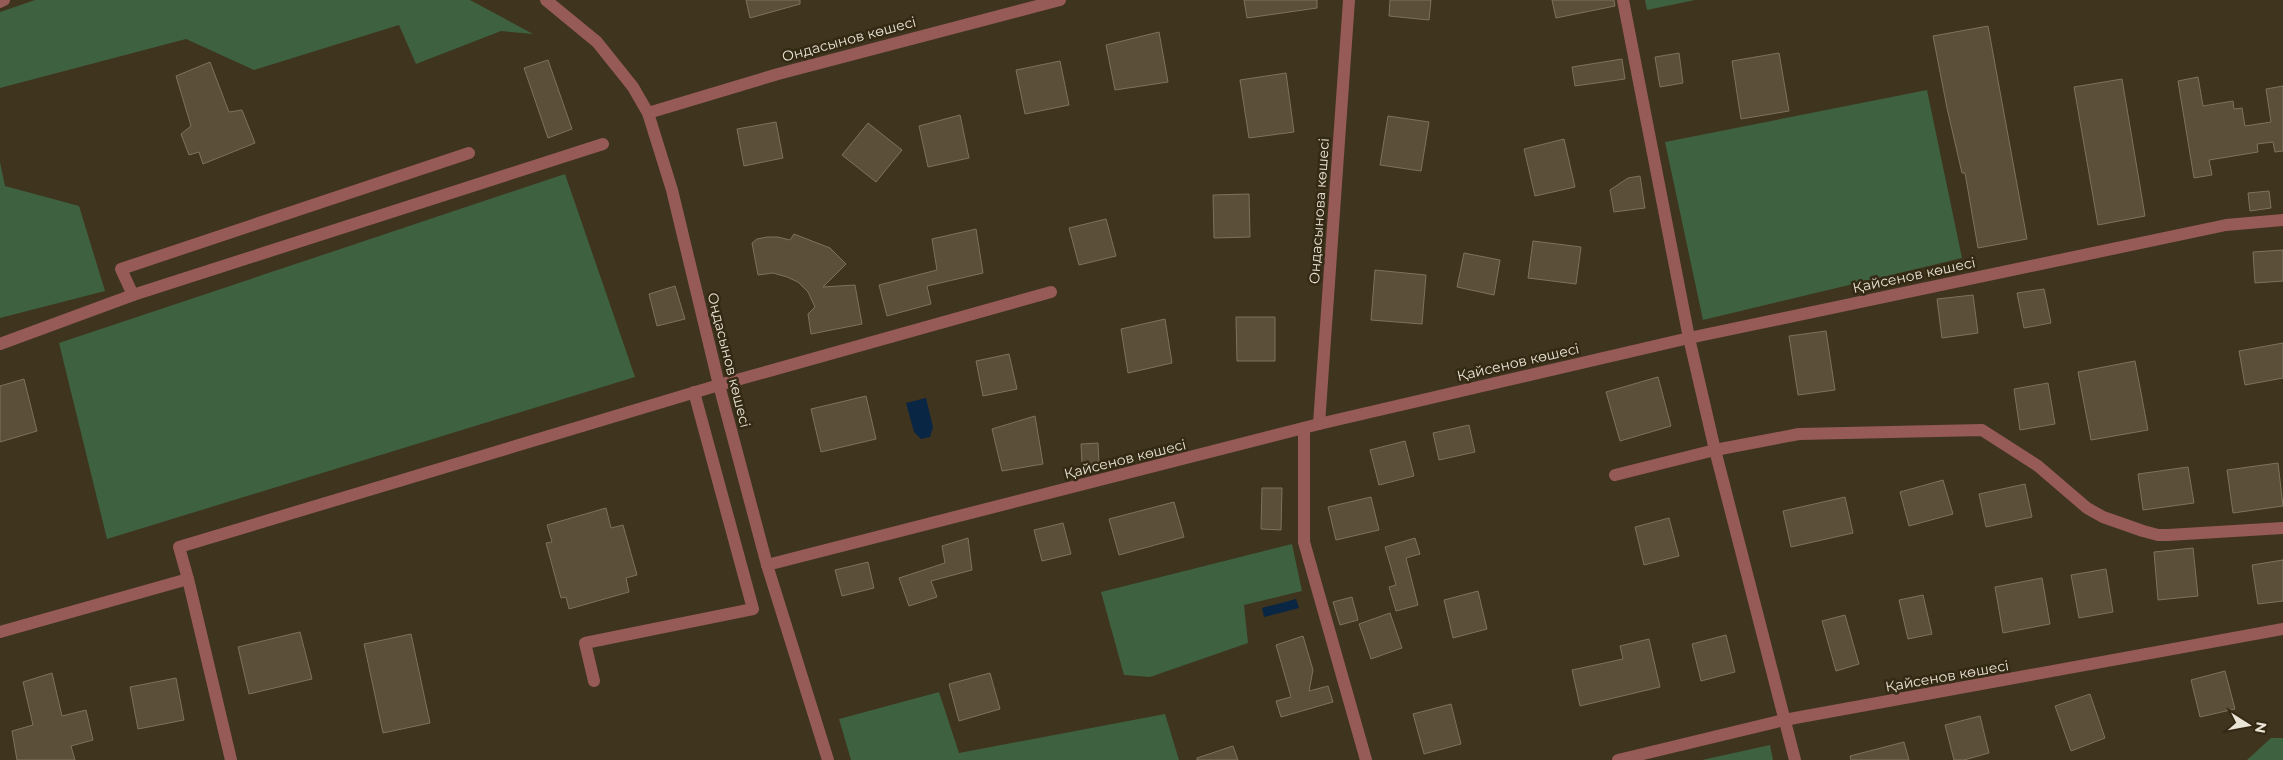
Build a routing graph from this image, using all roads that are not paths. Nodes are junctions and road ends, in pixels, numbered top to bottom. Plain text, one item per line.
1 (4, 0) edge
2 (546, 0) edge
3 (1060, 0) edge
4 (1349, 0) edge
5 (1623, 0) edge
6 (0, 2) edge
7 (648, 113) junction
8 (603, 144) dead end
9 (469, 153) dead end
10 (2283, 220) edge
11 (1052, 292) dead end
12 (133, 295) junction
13 (1689, 338) junction
14 (0, 344) edge
15 (719, 385) junction
16 (694, 392) junction
17 (1319, 424) junction
18 (1304, 428) junction
19 (1715, 450) junction
20 (1615, 475) dead end
21 (2283, 528) edge
22 (767, 565) junction
23 (188, 579) junction
24 (2283, 629) edge
25 (0, 632) edge
26 (594, 681) dead end
27 (1784, 720) junction
28 (231, 760) edge
29 (828, 760) edge
30 (1366, 760) edge
31 (1618, 760) edge
32 (1794, 760) edge

1 - 6 street
2 - 7 street, Оңдасынов көшесі
3 - 7 street, Ондасынов көшесі
4 - 17 street, Ондасынова көшесі
5 - 13 street
7 - 15 street, Оңдасынов көшесі
8 - 12 street
9 - 12 street
10 - 13 street, Қайсенов көшесі
11 - 15 street
12 - 14 street
13 - 17 street, Қайсенов көшесі
13 - 19 street
15 - 16 street
15 - 22 street, Оңдасынов көшесі
16 - 23 street
16 - 26 street
17 - 18 street, Қайсенов көшесі
18 - 22 street, Қайсенов көшесі
18 - 30 street
19 - 20 street
19 - 21 street
19 - 27 street
22 - 29 street, Оңдасынов көшесі
23 - 25 street
23 - 28 street
24 - 27 street, Қайсенов көшесі
27 - 31 street, Қайсенов көшесі
27 - 32 street

